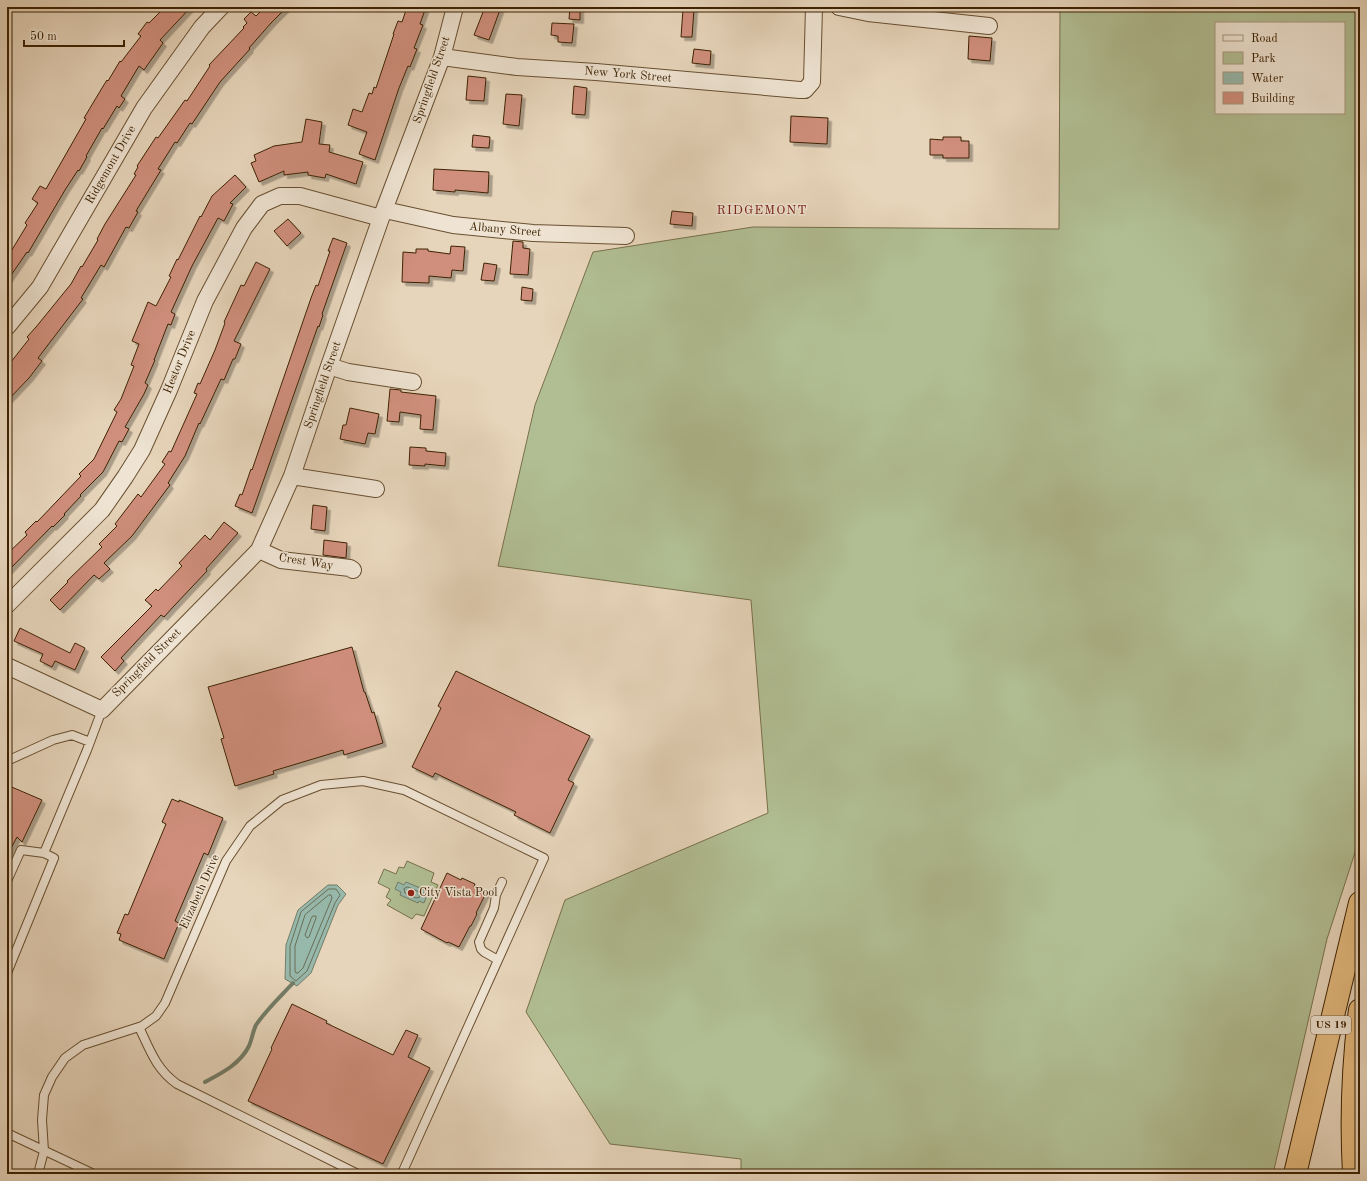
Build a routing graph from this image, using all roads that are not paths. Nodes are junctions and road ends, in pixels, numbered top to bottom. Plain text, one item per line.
1 (221, 7) edge
2 (455, 7) edge
3 (814, 7) edge
4 (839, 7) edge
5 (989, 26) dead end
6 (442, 57) junction
7 (383, 214) junction
8 (626, 236) dead end
9 (7, 327) edge
10 (329, 366) junction
11 (413, 382) dead end
12 (292, 476) junction
13 (376, 489) dead end
14 (259, 550) junction
15 (353, 570) dead end
16 (7, 605) edge
17 (7, 666) edge
18 (102, 710) junction
19 (90, 742) junction
20 (7, 761) edge
21 (44, 853) junction
22 (7, 881) edge
23 (502, 882) dead end
24 (1360, 902) edge
25 (498, 960) junction
26 (1360, 964) edge
27 (7, 973) edge
28 (1360, 1010) edge
29 (139, 1027) junction
30 (7, 1133) edge
31 (44, 1151) junction
32 (38, 1174) edge
33 (94, 1174) edge
34 (358, 1174) edge
35 (400, 1174) edge
36 (1295, 1174) edge
37 (1305, 1174) edge
38 (1354, 1174) edge

1 - 9 street, Ridgemont Drive
2 - 6 street, Springfield Street
3 - 6 street, New York Street
4 - 5 street
6 - 7 street, Springfield Street
7 - 8 street, Albany Street
7 - 10 street, Springfield Street
7 - 16 street, Hestor Drive
10 - 11 street
10 - 12 street, Springfield Street
12 - 13 street
12 - 14 street, Springfield Street
14 - 15 street, Crest Way
14 - 18 street, Springfield Street
17 - 18 street
18 - 19 lane
19 - 20 lane
19 - 21 lane
21 - 22 lane
21 - 27 lane
23 - 25 lane
24 - 36 highway, US 19
25 - 29 lane, Elizabeth Drive
25 - 35 lane
26 - 37 highway
28 - 38 highway
29 - 31 lane, Elizabeth Drive
29 - 34 lane
30 - 31 lane
31 - 32 lane, Elizabeth Drive
31 - 33 lane

